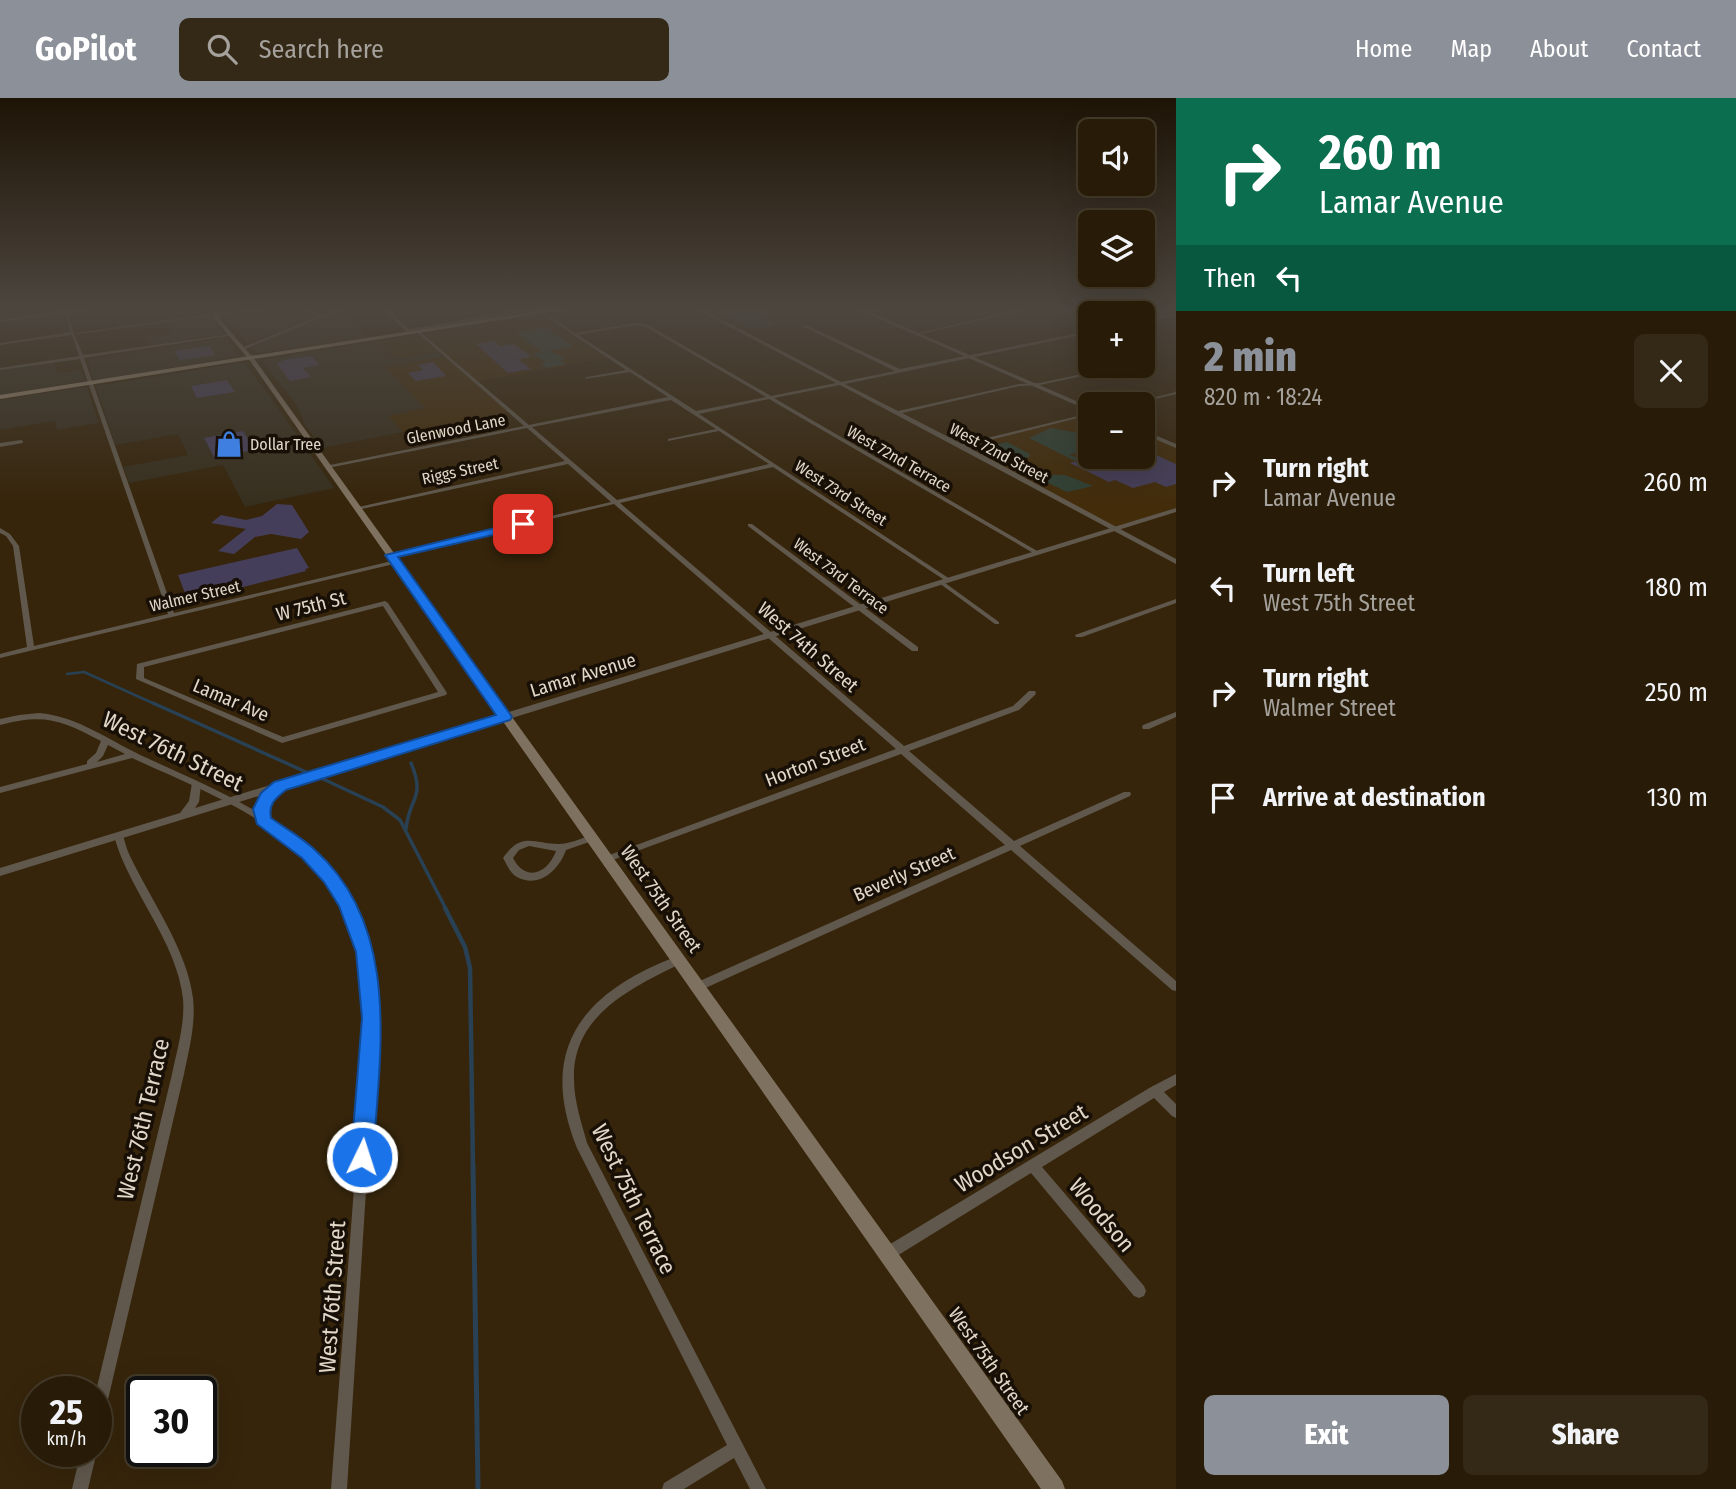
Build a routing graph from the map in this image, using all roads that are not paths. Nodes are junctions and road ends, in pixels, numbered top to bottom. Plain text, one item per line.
1 (87, 374) edge
2 (149, 374) edge
3 (262, 374) edge
4 (464, 374) edge
5 (611, 374) edge
6 (635, 374) edge
7 (728, 374) edge
8 (823, 374) edge
9 (886, 374) edge
10 (1008, 374) edge
11 (1078, 375) edge
12 (587, 379) dead end
13 (90, 383) junction
14 (840, 383) junction
15 (1031, 384) junction
16 (1176, 393) edge
17 (0, 397) edge
18 (672, 398) junction
19 (770, 398) junction
20 (1155, 398) edge
21 (1078, 406) edge
22 (897, 413) junction
23 (695, 414) junction
24 (1078, 415) edge
25 (529, 427) junction
26 (719, 430) junction
27 (1155, 437) edge
28 (670, 440) dead end
29 (21, 442) dead end
30 (0, 445) edge
31 (961, 446) junction
32 (1176, 446) edge
33 (569, 462) junction
34 (774, 466) junction
35 (328, 467) junction
36 (614, 502) junction
37 (357, 508) junction
38 (1176, 510) edge
39 (750, 526) dead end
40 (1115, 529) junction
41 (0, 530) edge
42 (1037, 553) junction
43 (393, 559) junction
44 (1176, 562) edge
45 (944, 581) junction
46 (1176, 601) edge
47 (860, 608) junction
48 (172, 616) junction
49 (997, 622) dead end
50 (771, 635) junction
51 (1079, 635) dead end
52 (31, 649) junction
53 (915, 649) dead end
54 (0, 656) edge
55 (140, 666) joint
56 (1032, 693) dead end
57 (443, 694) joint
58 (1176, 715) edge
59 (505, 717) junction
60 (0, 722) edge
61 (1146, 727) dead end
62 (105, 741) junction
63 (903, 749) junction
64 (133, 755) junction
65 (86, 765) junction
66 (196, 785) junction
67 (280, 786) junction
68 (0, 790) edge
69 (1126, 794) dead end
70 (229, 802) junction
71 (183, 816) junction
72 (263, 820) junction
73 (119, 836) junction
74 (592, 838) junction
75 (1014, 845) junction
76 (562, 848) junction
77 (607, 859) junction
78 (0, 872) edge
79 (678, 960) junction
80 (697, 986) junction
81 (1176, 986) edge
82 (1176, 1079) edge
83 (1155, 1091) junction
84 (1176, 1112) edge
85 (1033, 1166) junction
86 (887, 1254) junction
87 (1139, 1291) dead end
88 (107, 1376) edge
89 (736, 1448) junction
90 (85, 1467) edge
91 (80, 1489) edge
92 (339, 1489) edge
93 (670, 1489) edge
94 (758, 1489) edge
95 (1054, 1489) edge

1 - 13 street
2 - 13 main road
3 - 35 main road, West 75th Street
4 - 25 street, West 74th Street
5 - 12 street
6 - 18 street, West 73rd Street
7 - 19 street, West 72nd Terrace
8 - 14 street, West 72nd Street
9 - 14 street
10 - 15 street
11 - 15 street
13 - 17 main road
13 - 48 street
14 - 19 street
14 - 22 street, West 72nd Street
15 - 21 street
15 - 22 street
16 - 20 street
18 - 23 street, West 73rd Street
18 - 25 street, Glenwood Lane
19 - 23 street
19 - 42 street, West 72nd Terrace
22 - 31 street, West 72nd Street
23 - 26 street, West 73rd Street
24 - 31 street
25 - 33 street, West 74th Street
25 - 35 street, Glenwood Lane
26 - 28 street
26 - 34 street, West 73rd Street
27 - 32 street
29 - 30 street
31 - 40 street, West 72nd Street
33 - 36 street, West 74th Street
33 - 37 street, Riggs Street
34 - 36 street, Walmer Street
34 - 45 street, West 73rd Street
35 - 37 main road, West 75th Street
36 - 43 street, Walmer Street
36 - 50 street, West 74th Street
37 - 43 main road, West 75th Street
38 - 40 street, Lamar Avenue
39 - 47 street, West 73rd Terrace
40 - 42 street, Lamar Avenue
40 - 44 street, West 72nd Street
41 - 52 street
42 - 45 street, Lamar Avenue
43 - 48 street, Walmer Street
43 - 59 main road, West 75th Street
45 - 47 street, Lamar Avenue
45 - 49 street, West 73rd Street
46 - 51 street
47 - 50 street, Lamar Avenue
47 - 53 street, West 73rd Terrace
48 - 52 street, Walmer Street
50 - 59 street, Lamar Avenue
50 - 63 street, West 74th Street
52 - 54 street, Walmer Street
55 - 57 street, Lamar Ave
55 - 57 street, W 75th St
56 - 63 street, Horton Street
58 - 61 street
59 - 67 street, Lamar Avenue
59 - 74 main road, West 75th Street
60 - 62 street, West 76th Street
62 - 64 street, West 76th Street
62 - 65 street
63 - 75 street, West 74th Street
63 - 77 street, Horton Street
64 - 65 street
64 - 66 street, West 76th Street
65 - 68 street
66 - 70 street, West 76th Street
66 - 71 street
67 - 70 street, Lamar Avenue
67 - 72 street
69 - 75 street, Beverly Street
70 - 71 street, Lamar Avenue
70 - 72 street, West 76th Street
71 - 73 street, Lamar Avenue
72 - 92 street, West 76th Street
73 - 78 street, Lamar Avenue
73 - 88 street, West 76th Terrace
74 - 76 street
74 - 77 main road, West 75th Street
75 - 80 street, Beverly Street
75 - 81 street, West 74th Street
76 - 76 street
77 - 79 main road, West 75th Street
79 - 80 main road, West 75th Street
79 - 89 street, West 75th Terrace
80 - 86 main road, West 75th Street
82 - 83 street, Woodson Street
83 - 84 street
83 - 85 street, Woodson Street
85 - 86 street, Woodson Street
85 - 87 street, Woodson
86 - 95 main road, West 75th Street
89 - 93 street
89 - 94 street, West 75th Terrace
90 - 91 street

